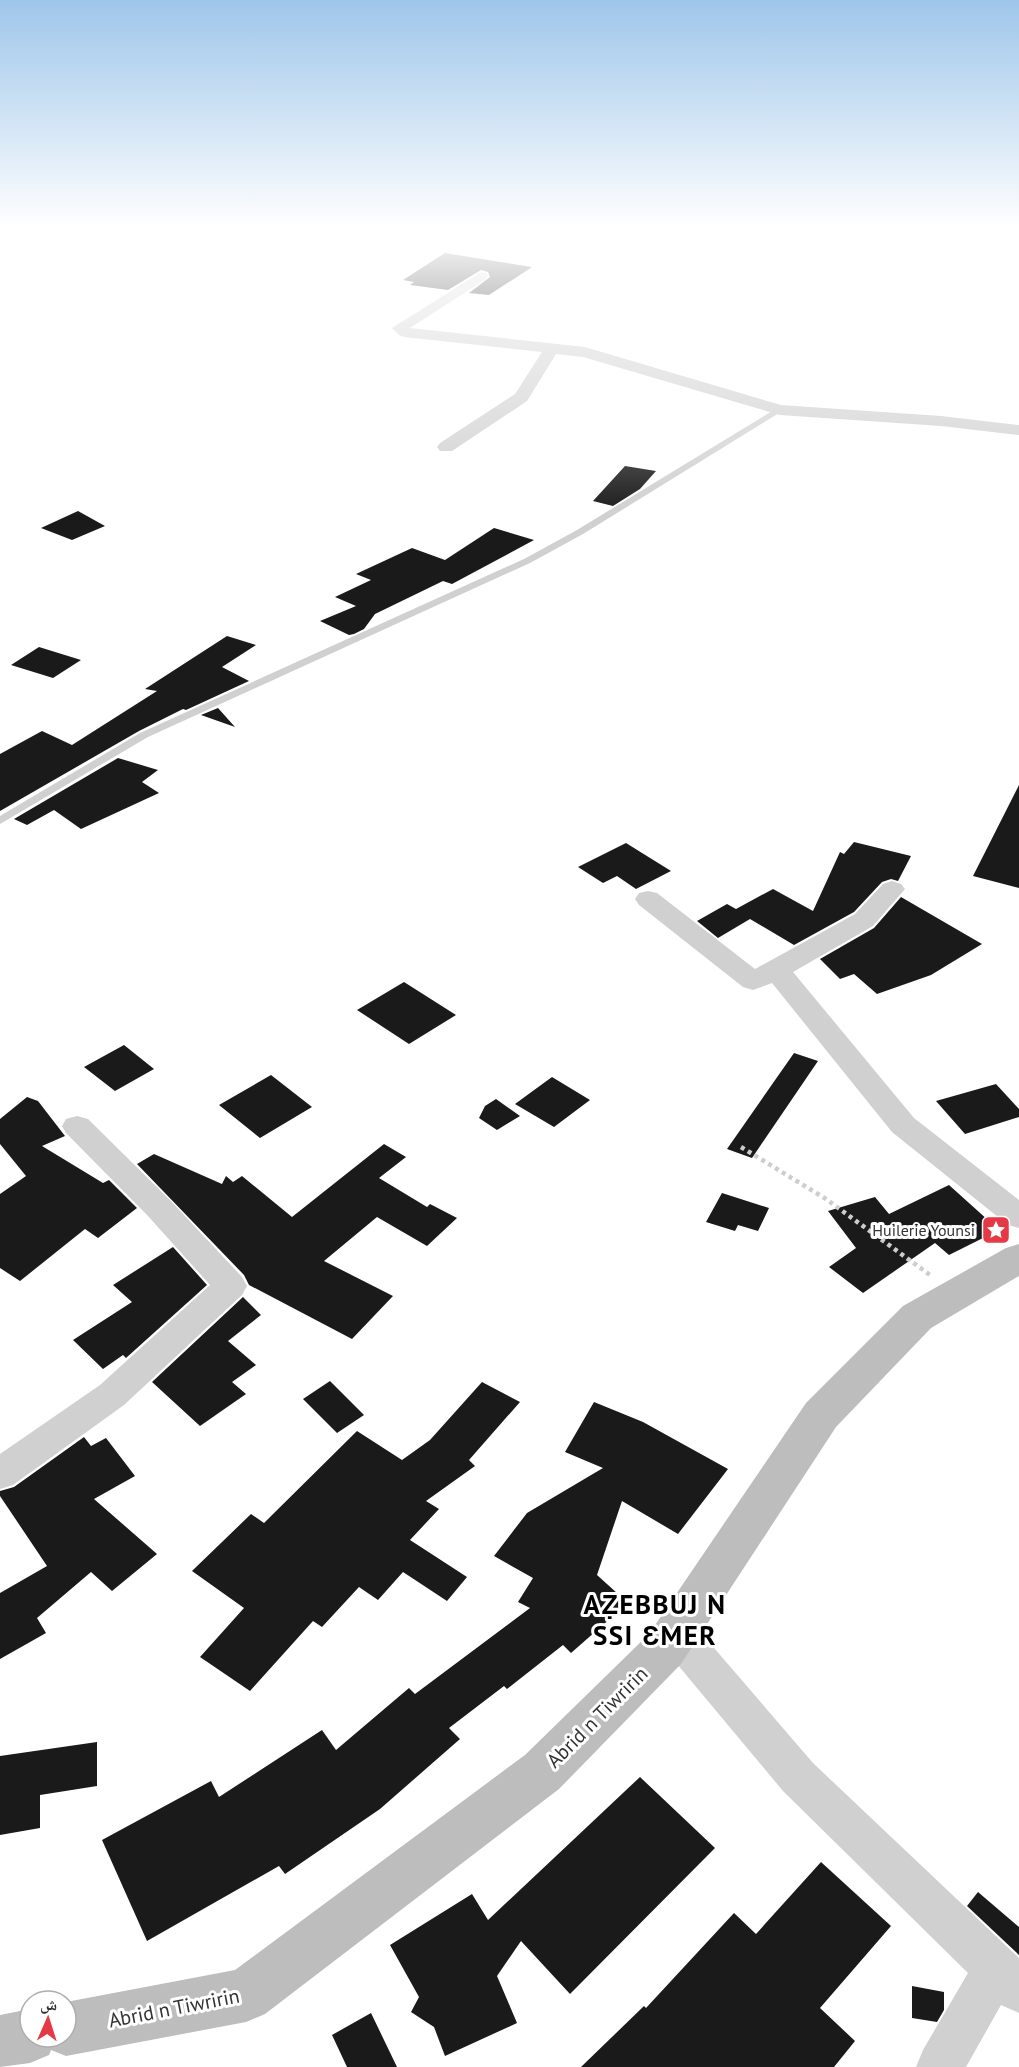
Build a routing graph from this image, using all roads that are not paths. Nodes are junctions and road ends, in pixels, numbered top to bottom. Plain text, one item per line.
1 (407, 323) edge
2 (552, 348) junction
3 (780, 410) junction
4 (1019, 430) edge
5 (446, 447) dead end
6 (0, 821) edge
7 (892, 889) dead end
8 (648, 899) dead end
9 (776, 970) junction
10 (77, 1126) dead end
11 (1019, 1217) edge
12 (1019, 1258) edge
13 (0, 1474) edge
14 (676, 1633) junction
15 (1007, 1979) edge
16 (78, 2028) edge
17 (18, 2038) edge
18 (0, 2042) edge
19 (940, 2067) edge

1 - 2 street
2 - 3 street
2 - 5 street
3 - 4 street
3 - 6 lane
7 - 9 street
8 - 9 street
9 - 11 street
10 - 13 street
12 - 14 street, Abrid n Tiwririn
14 - 15 street
14 - 16 street, Abrid n Tiwririn
15 - 19 street
17 - 18 street

